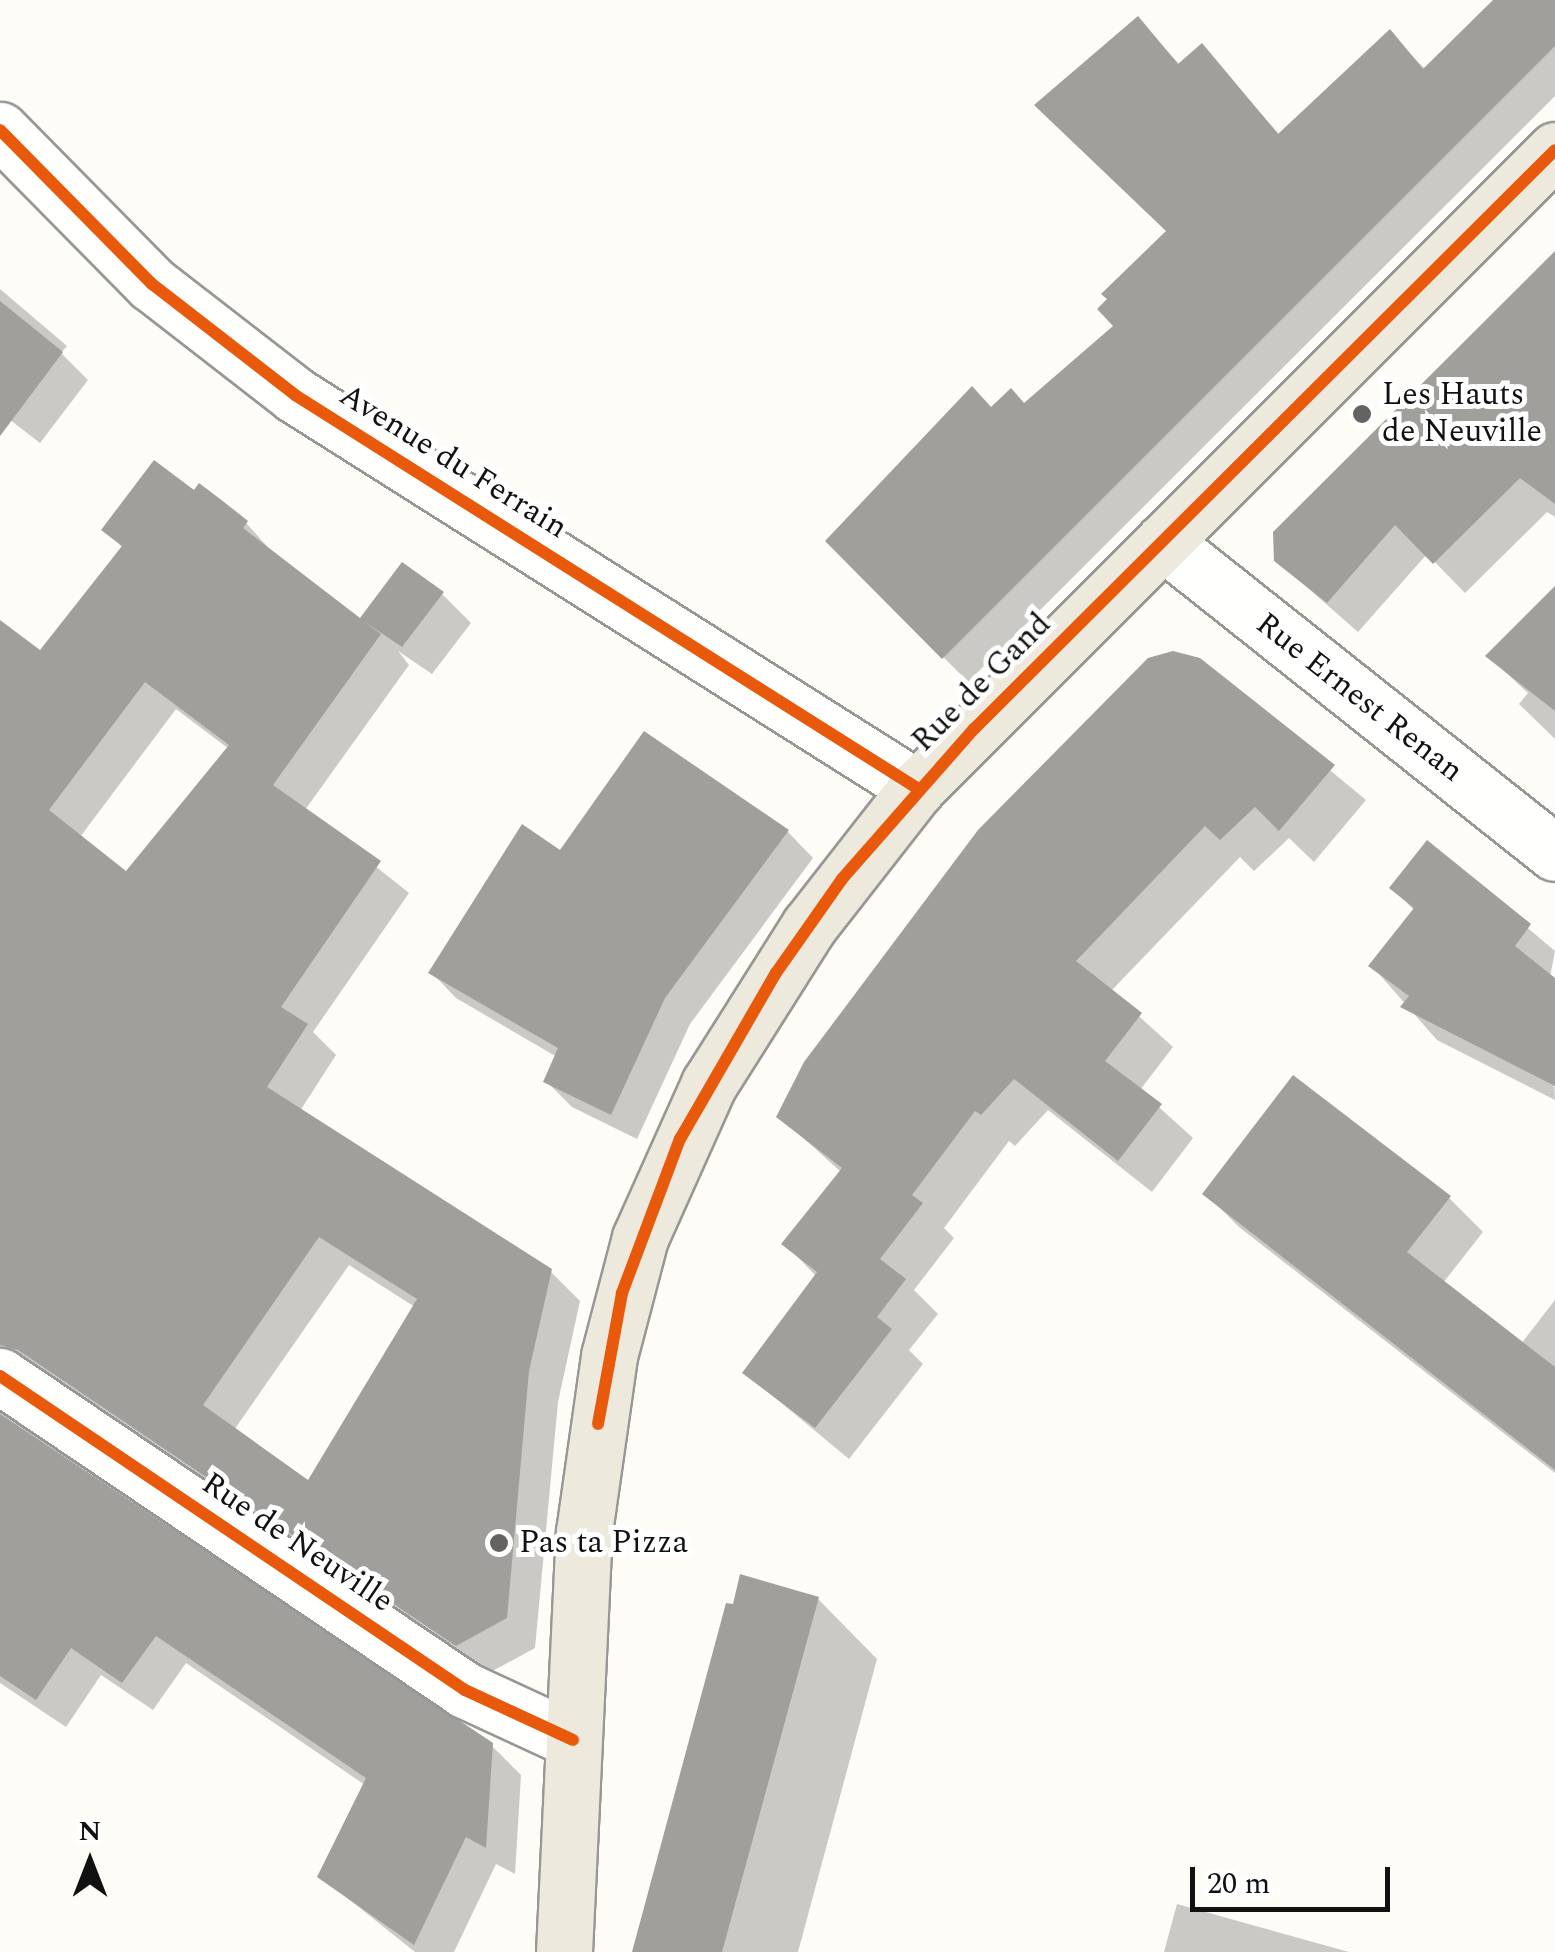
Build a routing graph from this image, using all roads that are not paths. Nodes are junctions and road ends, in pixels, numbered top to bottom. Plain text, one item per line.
1 (0, 130) edge
2 (1555, 150) edge
3 (1163, 542) junction
4 (917, 788) junction
5 (1555, 853) edge
6 (0, 1376) edge
7 (573, 1740) junction
8 (564, 1952) edge

1 - 4 street, Avenue du Ferrain
2 - 3 main road, Rue de Gand
3 - 4 main road, Rue de Gand
3 - 5 street, Rue Ernest Renan
4 - 7 main road, Rue de Gand
6 - 7 street, Rue de Neuville
7 - 8 main road, Rue de Gand

